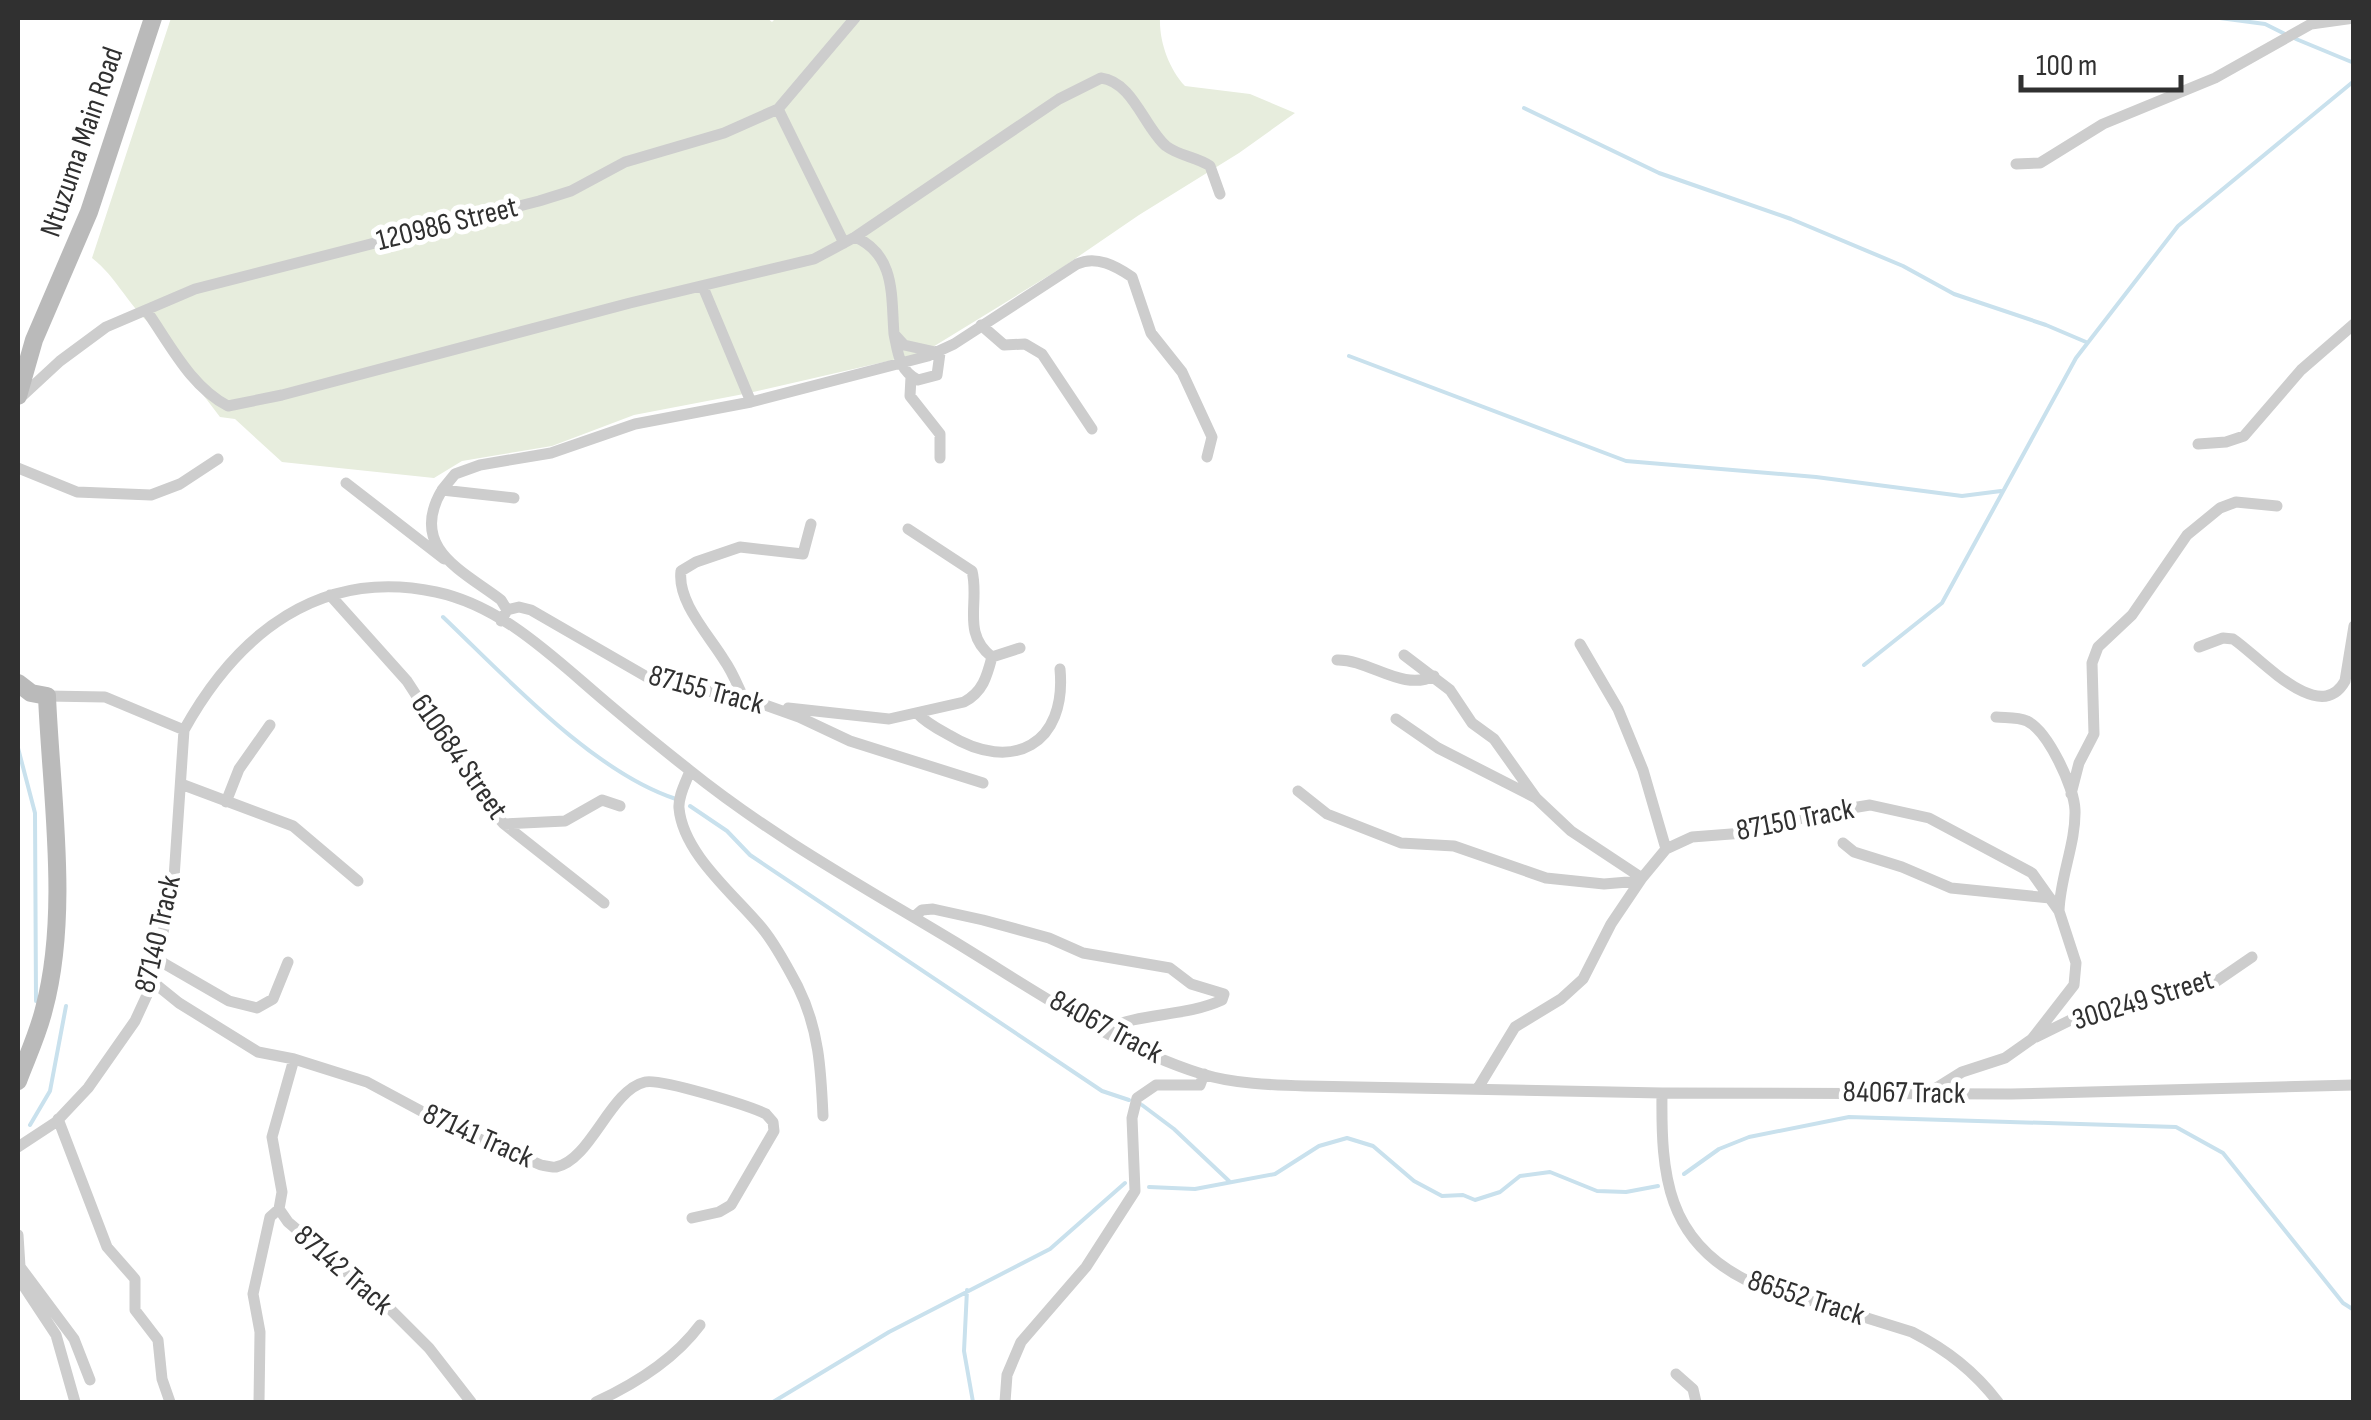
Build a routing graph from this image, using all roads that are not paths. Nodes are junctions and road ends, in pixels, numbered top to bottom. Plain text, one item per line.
1 (153, 18) edge
2 (855, 18) edge
3 (2354, 18) edge
4 (778, 110) junction
5 (2016, 164) dead end
6 (1220, 194) dead end
7 (850, 240) junction
8 (702, 287) junction
9 (146, 310) junction
10 (2354, 324) edge
11 (981, 325) junction
12 (894, 334) junction
13 (938, 352) junction
14 (900, 364) junction
15 (911, 377) junction
16 (19, 388) edge
17 (751, 402) junction
18 (1092, 429) dead end
19 (2198, 444) dead end
20 (940, 458) dead end
21 (1207, 458) dead end
22 (218, 459) dead end
23 (18, 468) edge
24 (346, 483) dead end
25 (442, 490) junction
26 (514, 498) dead end
27 (2276, 506) dead end
28 (811, 524) dead end
29 (908, 529) dead end
30 (444, 559) junction
31 (330, 596) junction
32 (504, 616) junction
33 (2354, 626) edge
34 (1580, 644) dead end
35 (2199, 647) dead end
36 (1020, 648) dead end
37 (1404, 655) dead end
38 (992, 657) junction
39 (1337, 660) dead end
40 (1060, 669) dead end
41 (1434, 676) junction
42 (18, 683) edge
43 (47, 696) junction
44 (743, 697) junction
45 (769, 706) junction
46 (917, 713) junction
47 (1996, 716) dead end
48 (1396, 719) dead end
49 (270, 725) dead end
50 (184, 730) junction
51 (690, 771) junction
52 (983, 783) dead end
53 (181, 784) junction
54 (1298, 791) dead end
55 (2071, 794) junction
56 (1536, 798) junction
57 (226, 802) junction
58 (620, 806) dead end
59 (504, 824) junction
60 (1843, 842) dead end
61 (1666, 850) junction
62 (1641, 879) junction
63 (358, 881) dead end
64 (2050, 898) junction
65 (604, 903) dead end
66 (2059, 911) junction
67 (914, 917) junction
68 (2252, 957) dead end
69 (158, 960) junction
70 (288, 962) dead end
71 (152, 982) junction
72 (1100, 1031) junction
73 (2032, 1039) junction
74 (294, 1059) junction
75 (1204, 1074) junction
76 (18, 1081) edge
77 (2354, 1086) edge
78 (1478, 1088) junction
79 (1930, 1092) junction
80 (1662, 1093) junction
81 (824, 1116) dead end
82 (58, 1119) junction
83 (18, 1147) edge
84 (279, 1210) junction
85 (692, 1218) dead end
86 (18, 1235) edge
87 (19, 1264) edge
88 (700, 1325) dead end
89 (1676, 1374) dead end
90 (90, 1380) dead end
91 (75, 1402) edge
92 (170, 1402) edge
93 (259, 1402) edge
94 (470, 1402) edge
95 (596, 1402) edge
96 (1005, 1402) edge
97 (1696, 1402) edge
98 (1998, 1402) edge

1 - 16 main road, Ntuzuma Main Road
2 - 4 street, 120986 Street
3 - 5 street
4 - 7 street
4 - 9 street, 120986 Street
6 - 7 street
7 - 8 street
7 - 12 street
8 - 9 street
8 - 17 street
9 - 16 street, 120986 Street
10 - 19 street
11 - 13 street
11 - 18 street
11 - 21 street
12 - 13 street
12 - 14 street
13 - 14 street
13 - 15 street
14 - 15 street
14 - 17 street
15 - 20 street
17 - 25 street
22 - 23 street
24 - 30 street
25 - 26 street
25 - 30 street
27 - 55 street
28 - 44 street
29 - 38 street
30 - 32 street
31 - 32 street, 84067 Track
31 - 50 street, 84067 Track
31 - 59 street, 610684 Street
32 - 44 street, 87155 Track
32 - 51 street, 84067 Track
33 - 35 street
34 - 61 street
36 - 38 street
37 - 41 street
38 - 46 street
39 - 41 street
40 - 46 street
41 - 56 street
42 - 43 main road
43 - 50 street
43 - 76 main road
44 - 45 street, 87155 Track
45 - 46 street
45 - 52 street, 87155 Track
47 - 55 street
48 - 56 street
49 - 57 street
50 - 53 street, 87140 Track
51 - 67 street, 84067 Track
51 - 81 street
53 - 57 street
53 - 69 street, 87140 Track
54 - 62 street
55 - 66 street
56 - 62 street
57 - 63 street
58 - 59 street
59 - 65 street, 610684 Street
60 - 64 street
61 - 62 street
61 - 64 street, 87150 Track
62 - 78 street
64 - 66 street, 87150 Track
66 - 73 street, 87150 Track
67 - 72 street, 84067 Track
67 - 72 street
68 - 73 street, 300249 Street
69 - 70 street
69 - 71 street, 87140 Track
71 - 74 street, 87141 Track
71 - 82 street, 87140 Track
72 - 75 street, 84067 Track
73 - 79 street, 87150 Track
74 - 84 street, 87142 Track
74 - 85 street, 87141 Track
75 - 78 street, 84067 Track
75 - 96 street
77 - 79 street, 84067 Track
78 - 80 street, 84067 Track
79 - 80 street, 84067 Track
80 - 98 street, 86552 Track
82 - 83 street, 87140 Track
82 - 92 street
84 - 93 street
84 - 94 street, 87142 Track
86 - 87 street
87 - 90 street
87 - 91 street
88 - 95 street
89 - 97 street

